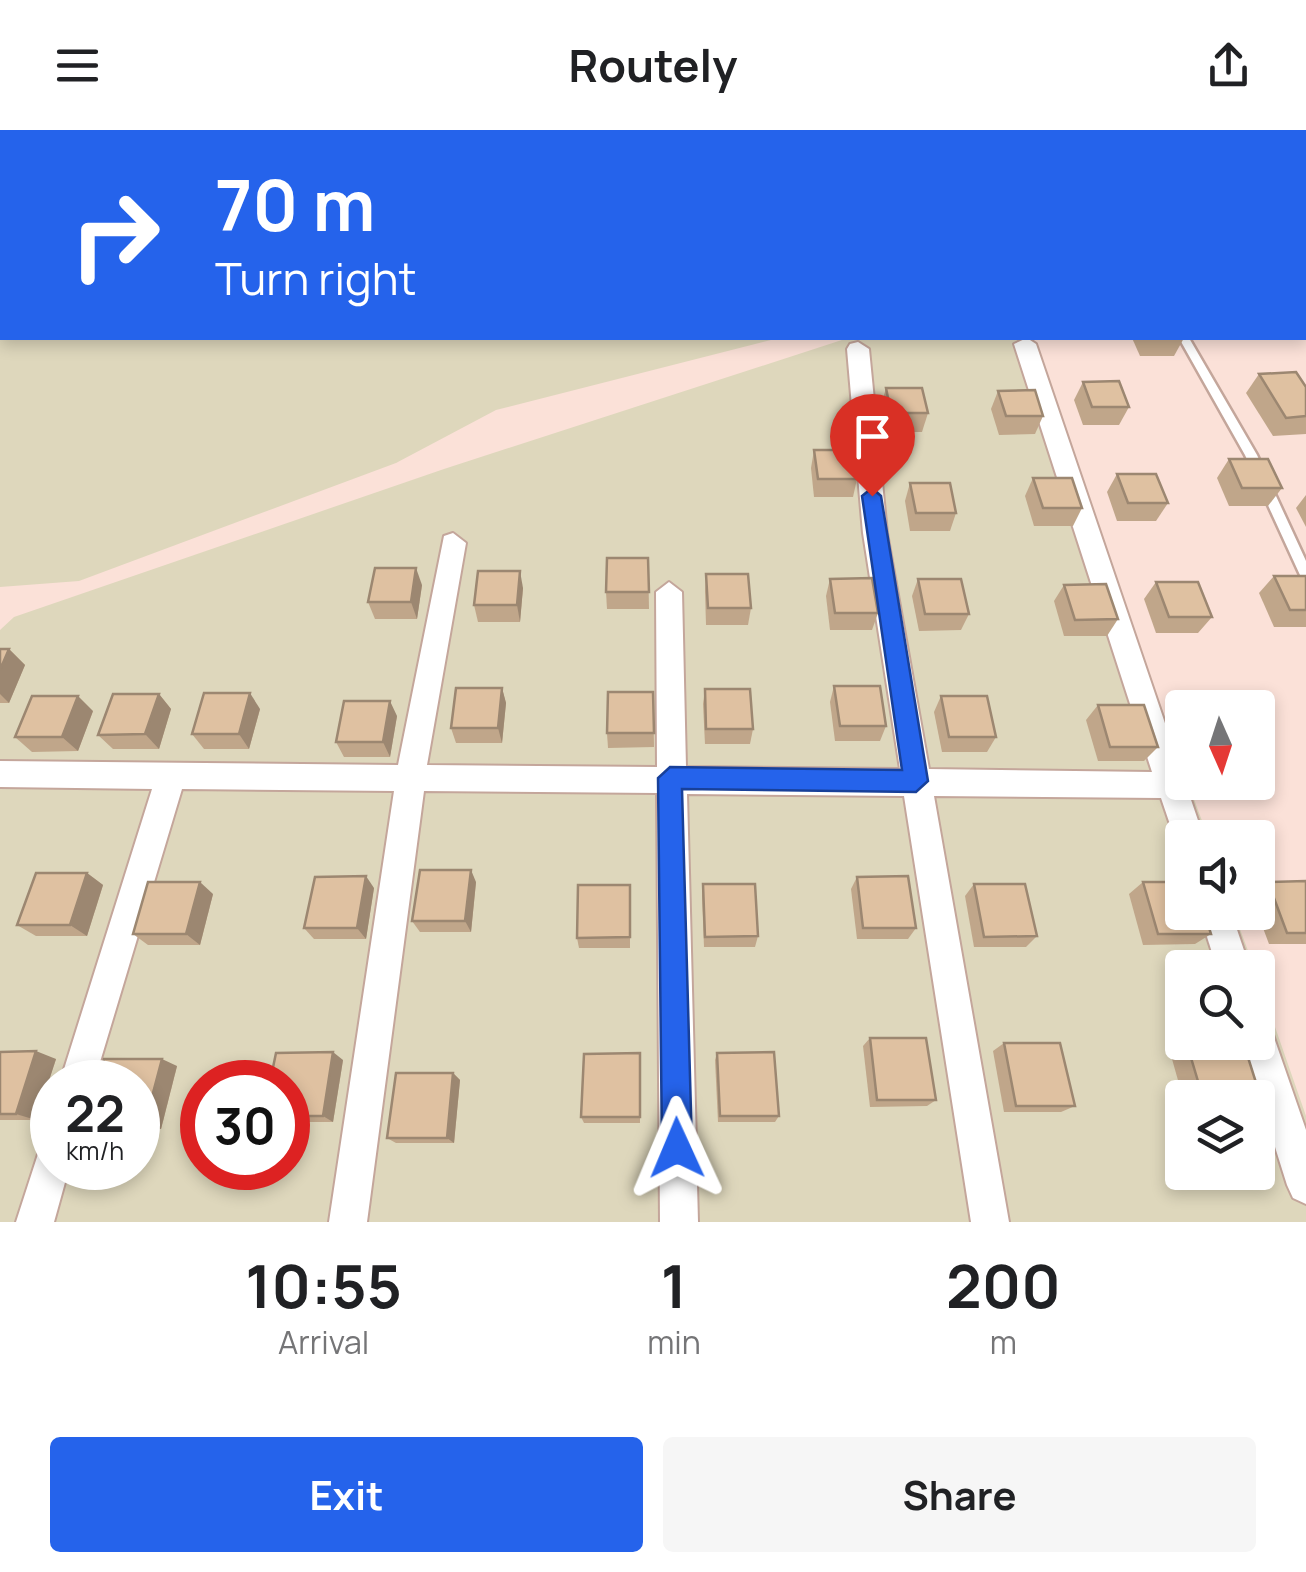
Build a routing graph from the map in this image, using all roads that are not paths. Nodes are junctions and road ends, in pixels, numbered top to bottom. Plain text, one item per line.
1 (1185, 340) edge
2 (1026, 344) dead end
3 (858, 349) dead end
4 (454, 543) dead end
5 (1306, 575) edge
6 (669, 592) dead end
7 (1165, 766) edge
8 (0, 774) edge
9 (172, 774) junction
10 (411, 775) junction
11 (670, 778) junction
12 (916, 781) junction
13 (1165, 784) edge
14 (84, 1060) edge
15 (1265, 1060) edge
16 (1306, 1184) edge
17 (44, 1190) edge
18 (35, 1222) edge
19 (348, 1222) edge
20 (679, 1222) edge
21 (990, 1222) edge

1 - 5 lane
2 - 7 street
3 - 12 street
4 - 10 street
6 - 11 street
8 - 9 street
9 - 10 street
9 - 14 street
10 - 11 street
10 - 19 street
11 - 12 street
11 - 20 street
12 - 13 street
12 - 21 street
15 - 16 street
17 - 18 street

